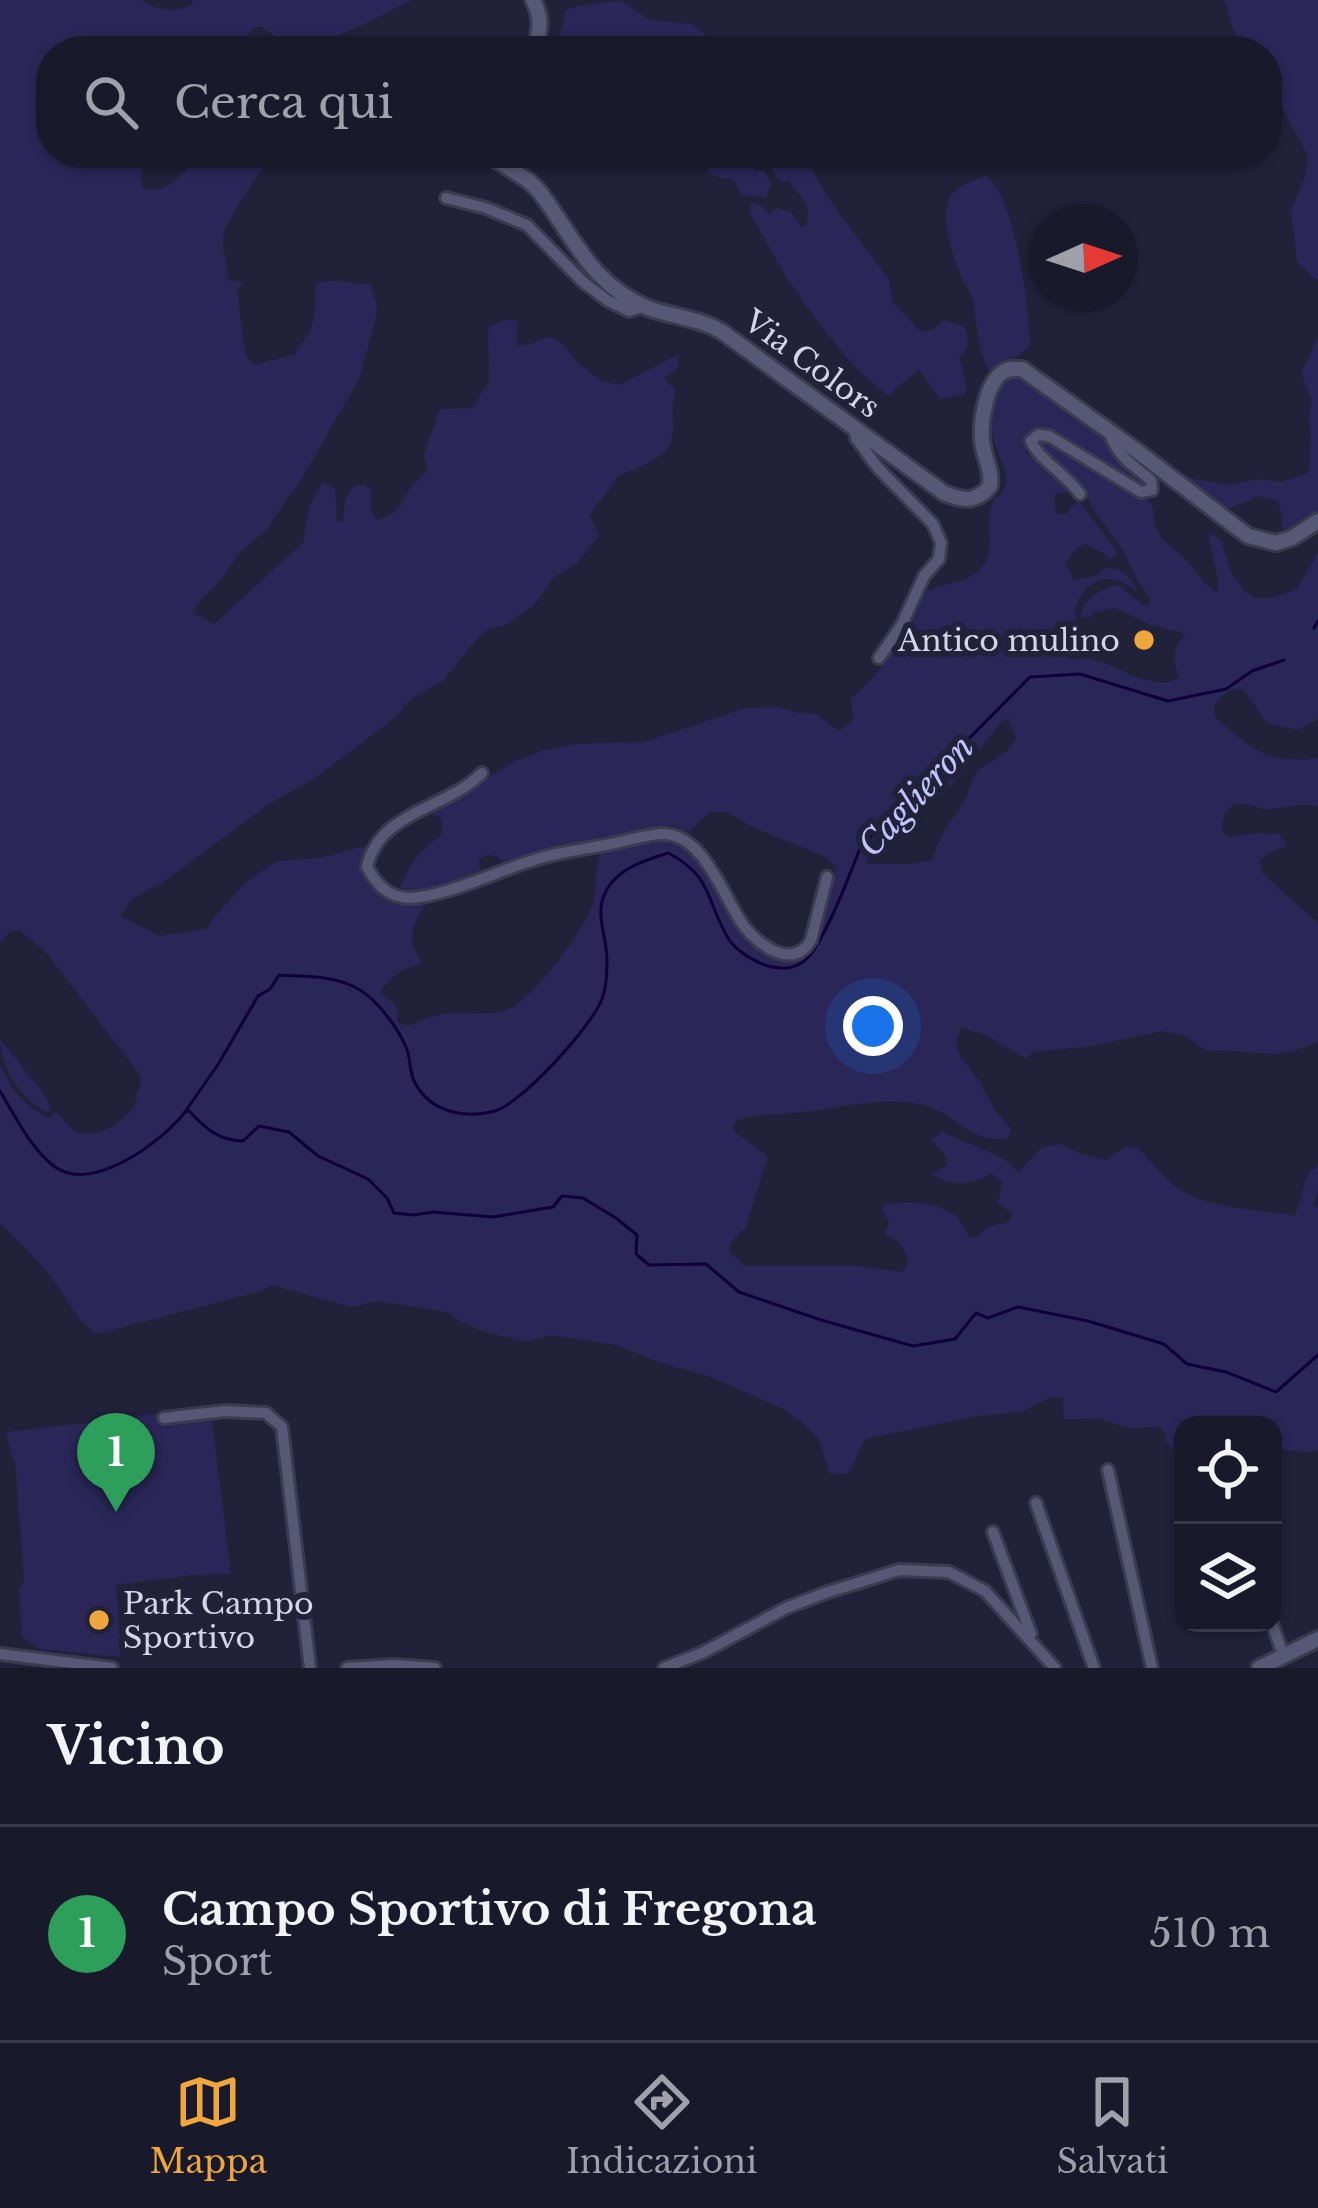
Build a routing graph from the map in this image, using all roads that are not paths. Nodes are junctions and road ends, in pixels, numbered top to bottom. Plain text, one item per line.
1 (533, 0) edge
2 (538, 36) edge
3 (509, 168) edge
4 (446, 198) dead end
5 (644, 306) junction
6 (855, 431) junction
7 (1110, 432) junction
8 (1080, 494) dead end
9 (1318, 521) edge
10 (879, 658) dead end
11 (482, 773) dead end
12 (827, 877) dead end
13 (164, 1418) dead end
14 (1108, 1470) dead end
15 (1036, 1503) dead end
16 (993, 1532) dead end
17 (1275, 1632) edge
18 (1318, 1639) edge
19 (1034, 1642) junction
20 (1283, 1655) junction
21 (2, 1659) edge
22 (112, 1668) edge
23 (310, 1668) edge
24 (347, 1668) edge
25 (435, 1668) edge
26 (664, 1668) edge
27 (1055, 1668) edge
28 (1094, 1668) edge
29 (1152, 1668) edge
30 (1259, 1668) edge

1 - 2 street
3 - 5 street, Via Colors
4 - 5 street
5 - 6 street, Via Colors
6 - 7 street, Via Colors
6 - 10 street
7 - 8 street
7 - 9 street
11 - 12 street
13 - 23 street
14 - 29 street
15 - 28 street
16 - 19 street
17 - 20 street
18 - 20 street
19 - 26 street
19 - 27 street
20 - 30 street
21 - 22 street
24 - 25 street

